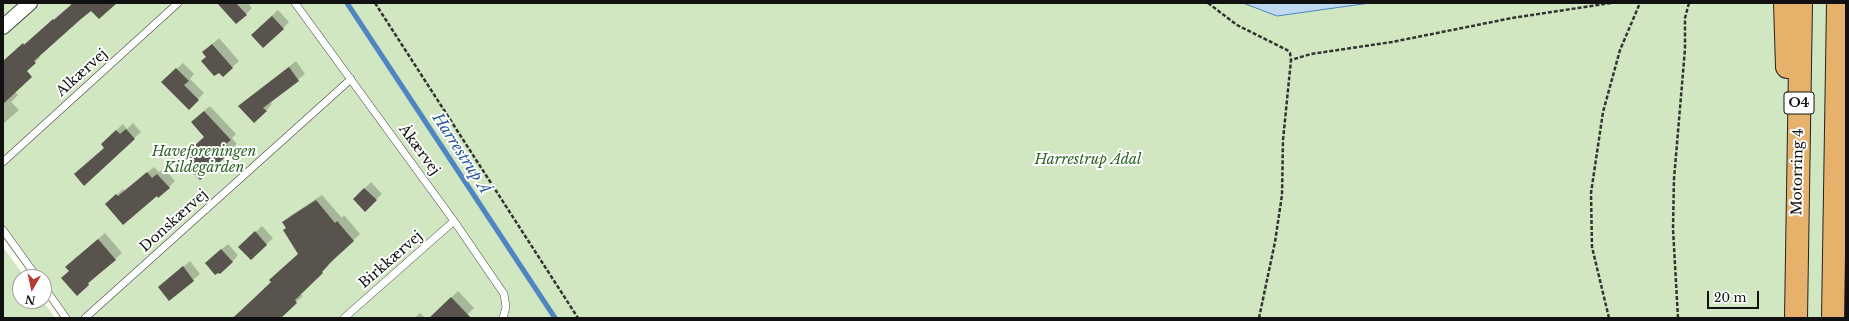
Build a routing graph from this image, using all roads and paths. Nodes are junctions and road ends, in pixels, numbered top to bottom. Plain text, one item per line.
1 (30, 3) edge
2 (178, 3) edge
3 (294, 3) edge
4 (375, 3) edge
5 (1208, 3) edge
6 (1612, 3) edge
7 (1640, 3) edge
8 (1689, 3) edge
9 (1785, 3) edge
10 (1801, 3) edge
11 (1838, 3) edge
12 (3, 27) edge
13 (1291, 60) junction
14 (351, 79) junction
15 (3, 162) edge
16 (1797, 202) junction
17 (454, 221) junction
18 (3, 230) edge
19 (31, 269) edge
20 (52, 298) edge
21 (66, 318) edge
22 (85, 318) edge
23 (344, 318) edge
24 (503, 318) edge
25 (578, 318) edge
26 (1259, 318) edge
27 (1609, 318) edge
28 (1678, 318) edge
29 (1796, 318) edge
30 (1834, 318) edge

1 - 12 street
2 - 15 lane, Alkærvej
3 - 14 lane, Åkærvej
4 - 25 path
5 - 13 path
6 - 13 path
7 - 27 path
8 - 28 path
9 - 16 highway
10 - 16 highway, Motorring 4 / O4
11 - 30 highway
13 - 26 path
14 - 17 lane, Åkærvej
14 - 22 lane, Donskærvej
16 - 29 highway, Motorring 4 / O4
17 - 23 lane, Birkkærvej
17 - 24 lane, Åkærvej
18 - 19 lane
20 - 21 lane

